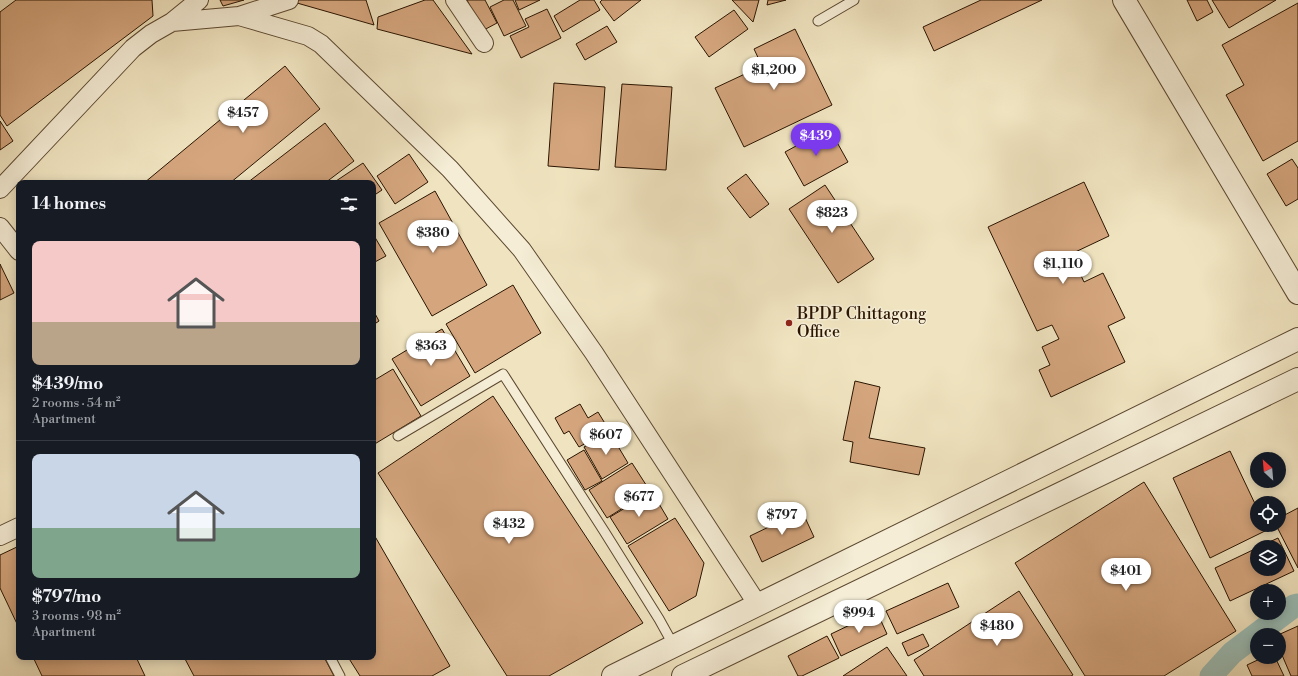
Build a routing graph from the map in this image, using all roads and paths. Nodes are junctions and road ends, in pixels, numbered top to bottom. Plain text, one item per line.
1 (199, 0) edge
2 (289, 0) edge
3 (455, 0) edge
4 (854, 0) edge
5 (1124, 0) edge
6 (240, 16) junction
7 (818, 21) dead end
8 (172, 22) junction
9 (484, 43) dead end
10 (0, 189) edge
11 (0, 227) edge
12 (16, 247) edge
13 (1298, 293) edge
14 (1298, 339) edge
15 (1298, 379) edge
16 (398, 436) dead end
17 (16, 528) edge
18 (0, 536) edge
19 (758, 605) junction
20 (674, 646) junction
21 (332, 660) edge
22 (340, 676) edge
23 (612, 676) edge
24 (682, 676) edge

1 - 8 street
2 - 6 street
3 - 9 street
4 - 7 lane
5 - 13 street
6 - 8 street
6 - 19 street
8 - 10 street
11 - 12 street
14 - 19 street
15 - 24 street
16 - 20 lane
17 - 18 street
19 - 20 street
20 - 23 street
21 - 22 lane

